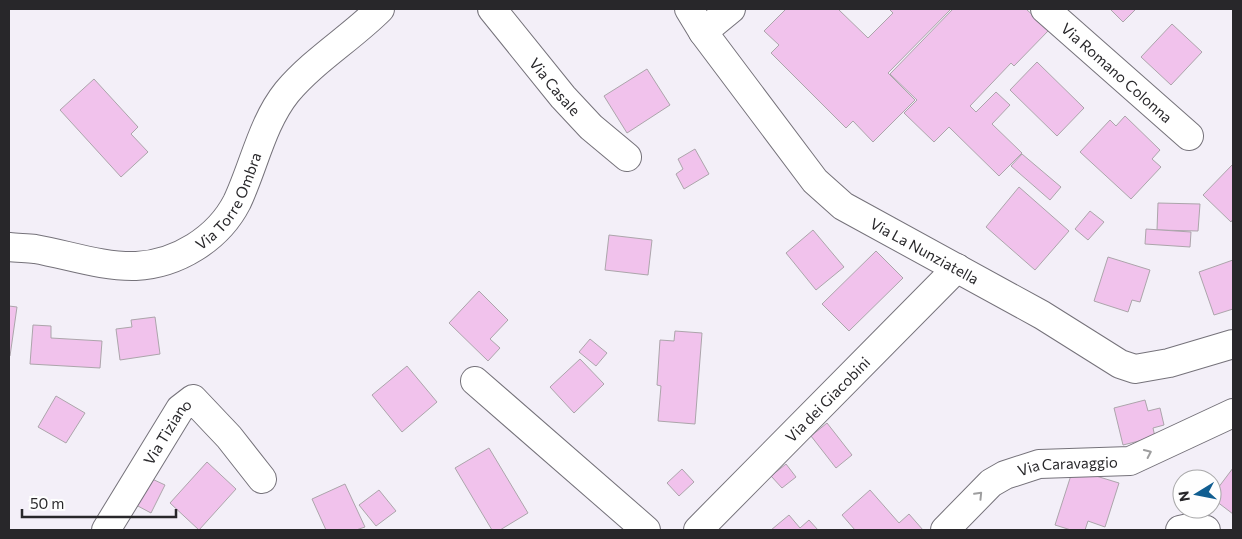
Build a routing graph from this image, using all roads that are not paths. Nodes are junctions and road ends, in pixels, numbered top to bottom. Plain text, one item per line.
1 (380, 9) edge
2 (492, 9) edge
3 (689, 9) edge
4 (731, 9) edge
5 (1045, 9) edge
6 (703, 32) junction
7 (1189, 136) dead end
8 (626, 157) dead end
9 (9, 248) edge
10 (957, 268) junction
11 (1233, 344) edge
12 (475, 381) dead end
13 (1233, 413) edge
14 (262, 478) dead end
15 (106, 530) edge
16 (646, 530) edge
17 (698, 530) edge
18 (945, 530) edge
19 (1180, 530) edge
20 (1206, 530) edge

1 - 9 street, Via Torre Ombra
2 - 8 street, Via Casale
3 - 6 street, Via La Nunziatella
4 - 6 street
5 - 7 street, Via Romano Colonna
6 - 10 street, Via La Nunziatella
10 - 11 street, Via La Nunziatella
10 - 17 street, Via dei Giacobini
12 - 16 street
18 -> 13 street, Via Caravaggio
14 - 15 street, Via Tiziano
19 - 20 street

